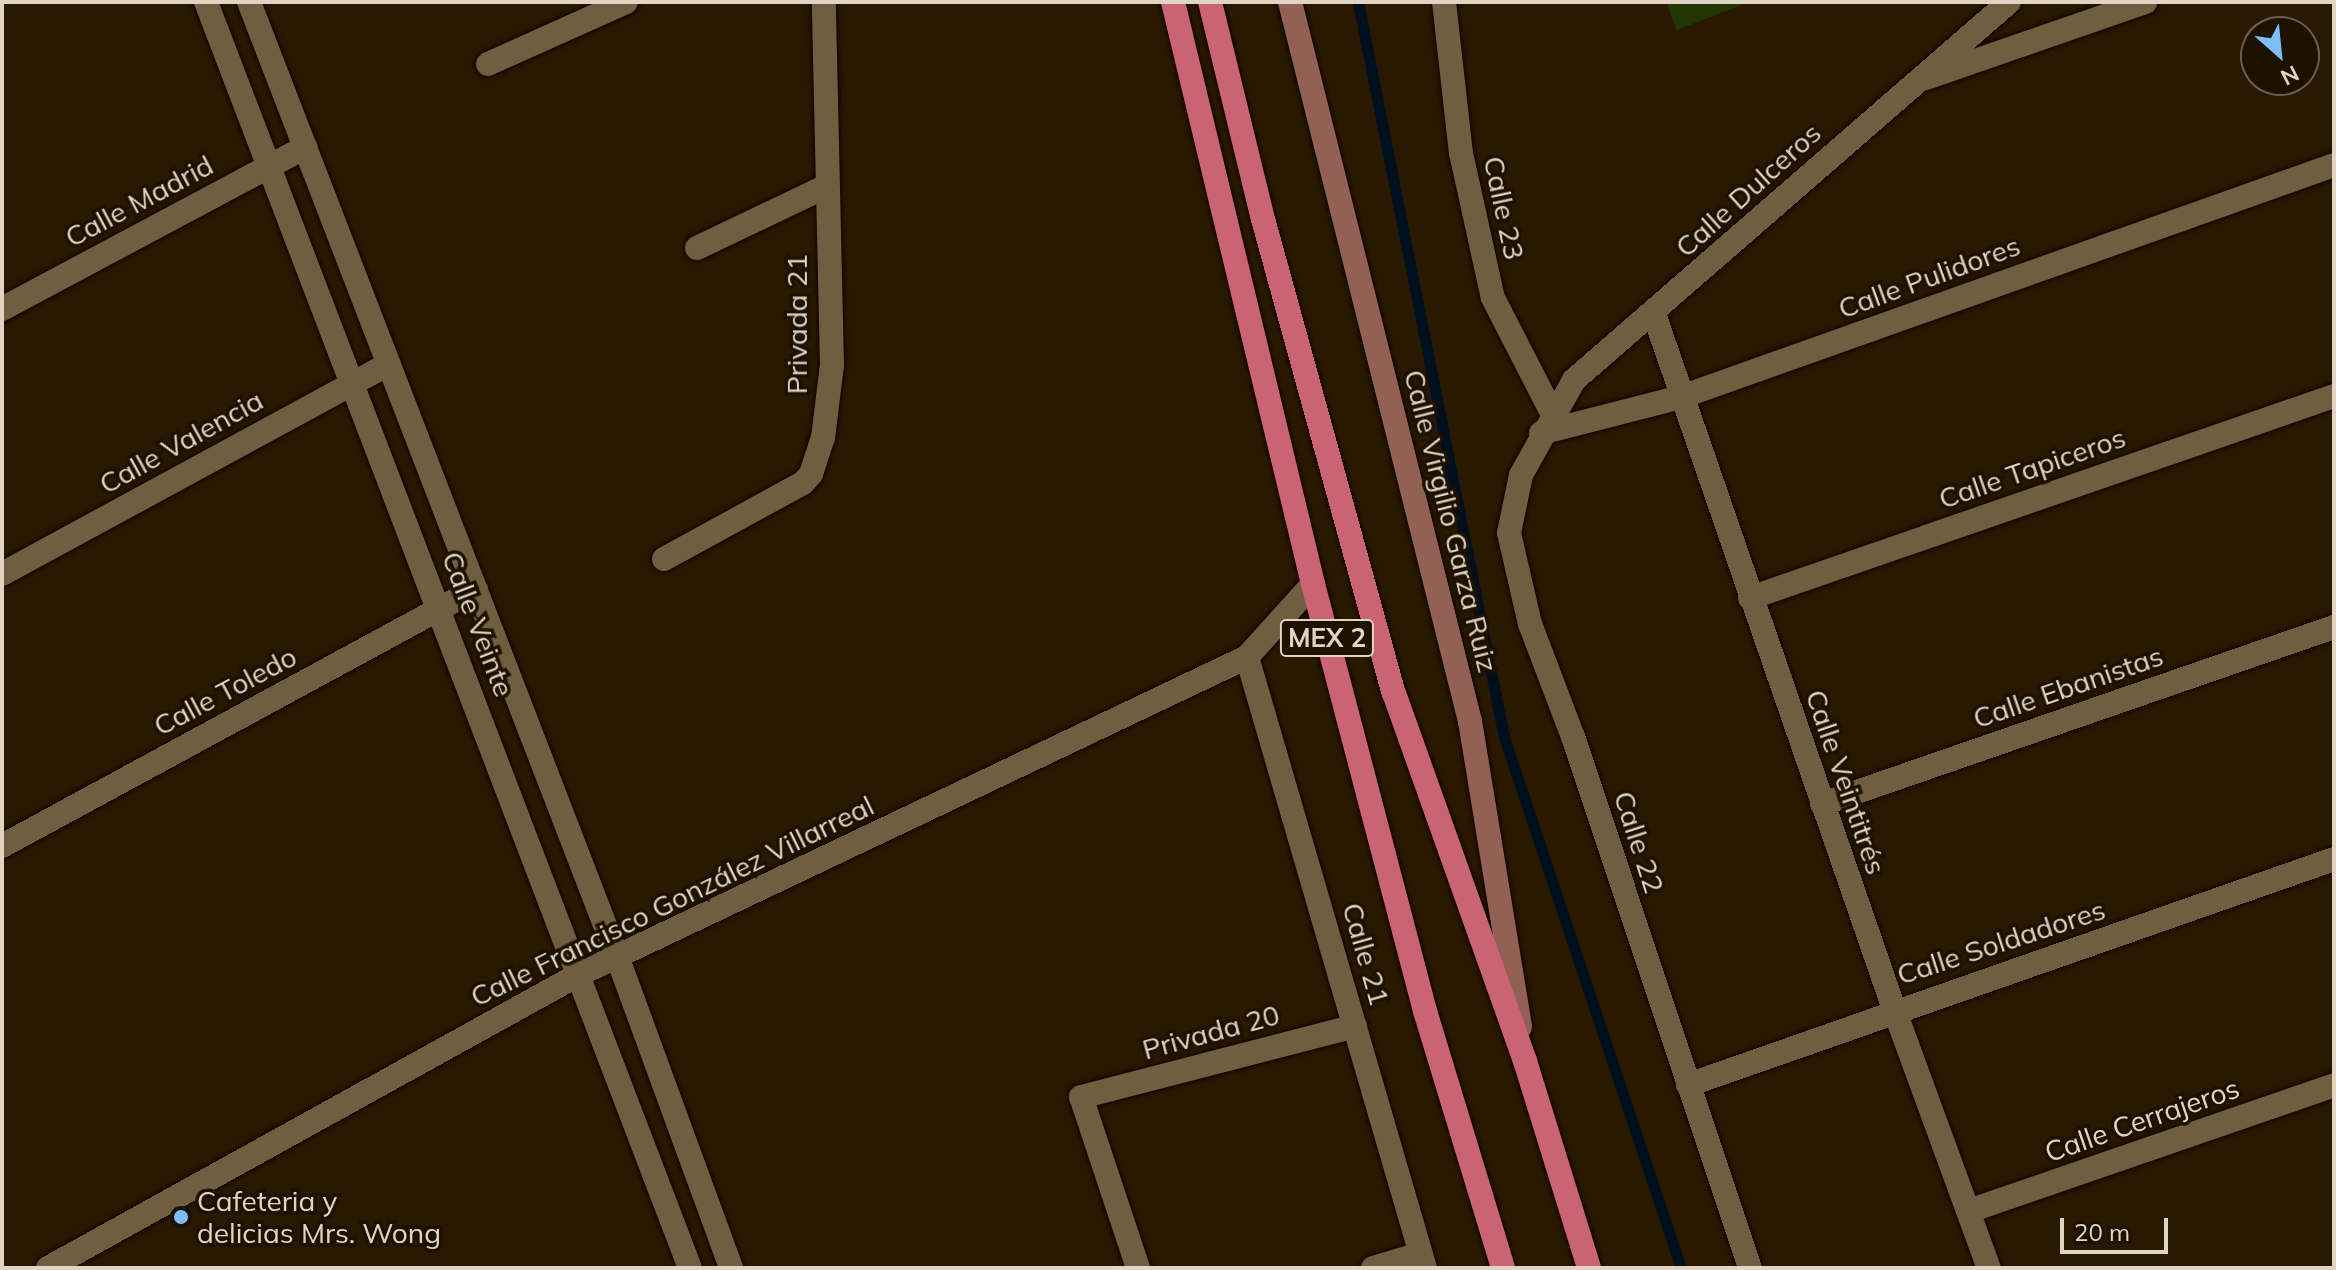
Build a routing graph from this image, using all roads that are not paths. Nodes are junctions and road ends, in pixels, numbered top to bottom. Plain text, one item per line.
1 (206, 2) edge
2 (249, 2) edge
3 (626, 2) edge
4 (824, 2) edge
5 (1173, 2) edge
6 (1210, 2) edge
7 (1290, 2) edge
8 (1444, 2) edge
9 (2009, 2) edge
10 (2145, 2) edge
11 (488, 64) dead end
12 (1913, 83) junction
13 (305, 147) junction
14 (269, 165) junction
15 (2334, 165) edge
16 (825, 187) junction
17 (697, 248) dead end
18 (2, 309) edge
19 (1654, 314) junction
20 (389, 364) junction
21 (352, 382) junction
22 (2334, 396) edge
23 (1681, 397) junction
24 (1546, 423) junction
25 (664, 559) dead end
26 (2, 574) edge
27 (1313, 584) junction
28 (476, 589) junction
29 (1750, 598) junction
30 (440, 608) junction
31 (2334, 627) edge
32 (1247, 657) junction
33 (1822, 804) junction
34 (2, 846) edge
35 (2334, 859) edge
36 (617, 956) junction
37 (578, 975) junction
38 (1894, 1009) junction
39 (1355, 1026) junction
40 (1525, 1061) junction
41 (1688, 1085) junction
42 (2334, 1085) edge
43 (1969, 1211) junction
44 (1423, 1261) edge
45 (48, 1268) edge
46 (690, 1268) edge
47 (731, 1268) edge
48 (1138, 1268) edge
49 (1373, 1268) edge
50 (1503, 1268) edge
51 (1589, 1268) edge
52 (1750, 1268) edge
53 (1989, 1268) edge

1 - 14 street, Calle Veinte
2 - 13 street, Calle Veinte
3 - 11 street
4 - 16 street, Privada 21
5 - 27 highway, MEX 2
6 - 40 highway, MEX 2
7 - 40 main road, Calle Virgilio Garza Ruiz
8 - 24 street, Calle 23
9 - 12 street, Calle Dulceros
10 - 12 street
12 - 19 street, Calle Dulceros
13 - 14 street, Calle Madrid
13 - 20 street, Calle Veinte
14 - 18 street, Calle Madrid
14 - 21 street, Calle Veinte
15 - 23 street, Calle Pulidores
16 - 17 street
16 - 25 street, Privada 21
19 - 23 street, Calle Veintitrés
19 - 24 street, Calle Dulceros
20 - 21 street, Calle Valencia
20 - 28 street, Calle Veinte
21 - 26 street, Calle Valencia
21 - 30 street, Calle Veinte
22 - 29 street, Calle Tapiceros
23 - 24 street, Calle Pulidores
23 - 29 street, Calle Veintitrés
24 - 41 street, Calle 22
27 - 32 street, Calle Francisco González Villarreal
27 - 50 highway, MEX 2
28 - 30 street, Calle Toledo
28 - 36 street, Calle Veinte
29 - 33 street, Calle Veintitrés
30 - 34 street, Calle Toledo
30 - 37 street, Calle Veinte
31 - 33 street, Calle Ebanistas
32 - 36 street, Calle Francisco González Villarreal
32 - 39 street, Calle 21
33 - 38 street, Calle Veintitrés
35 - 38 street, Calle Soldadores
36 - 37 street, Calle Francisco González Villarreal
36 - 47 street, Calle Veinte
37 - 45 street, Calle Francisco González Villarreal
37 - 46 street, Calle Veinte
38 - 41 street, Calle Soldadores
38 - 43 street, Calle Veintitrés
39 - 44 street, Calle 21
39 - 48 street, Privada 20
40 - 51 highway, MEX 2
41 - 52 street, Calle 22
42 - 43 street, Calle Cerrajeros
43 - 53 street, Calle Veintitrés
44 - 49 street

